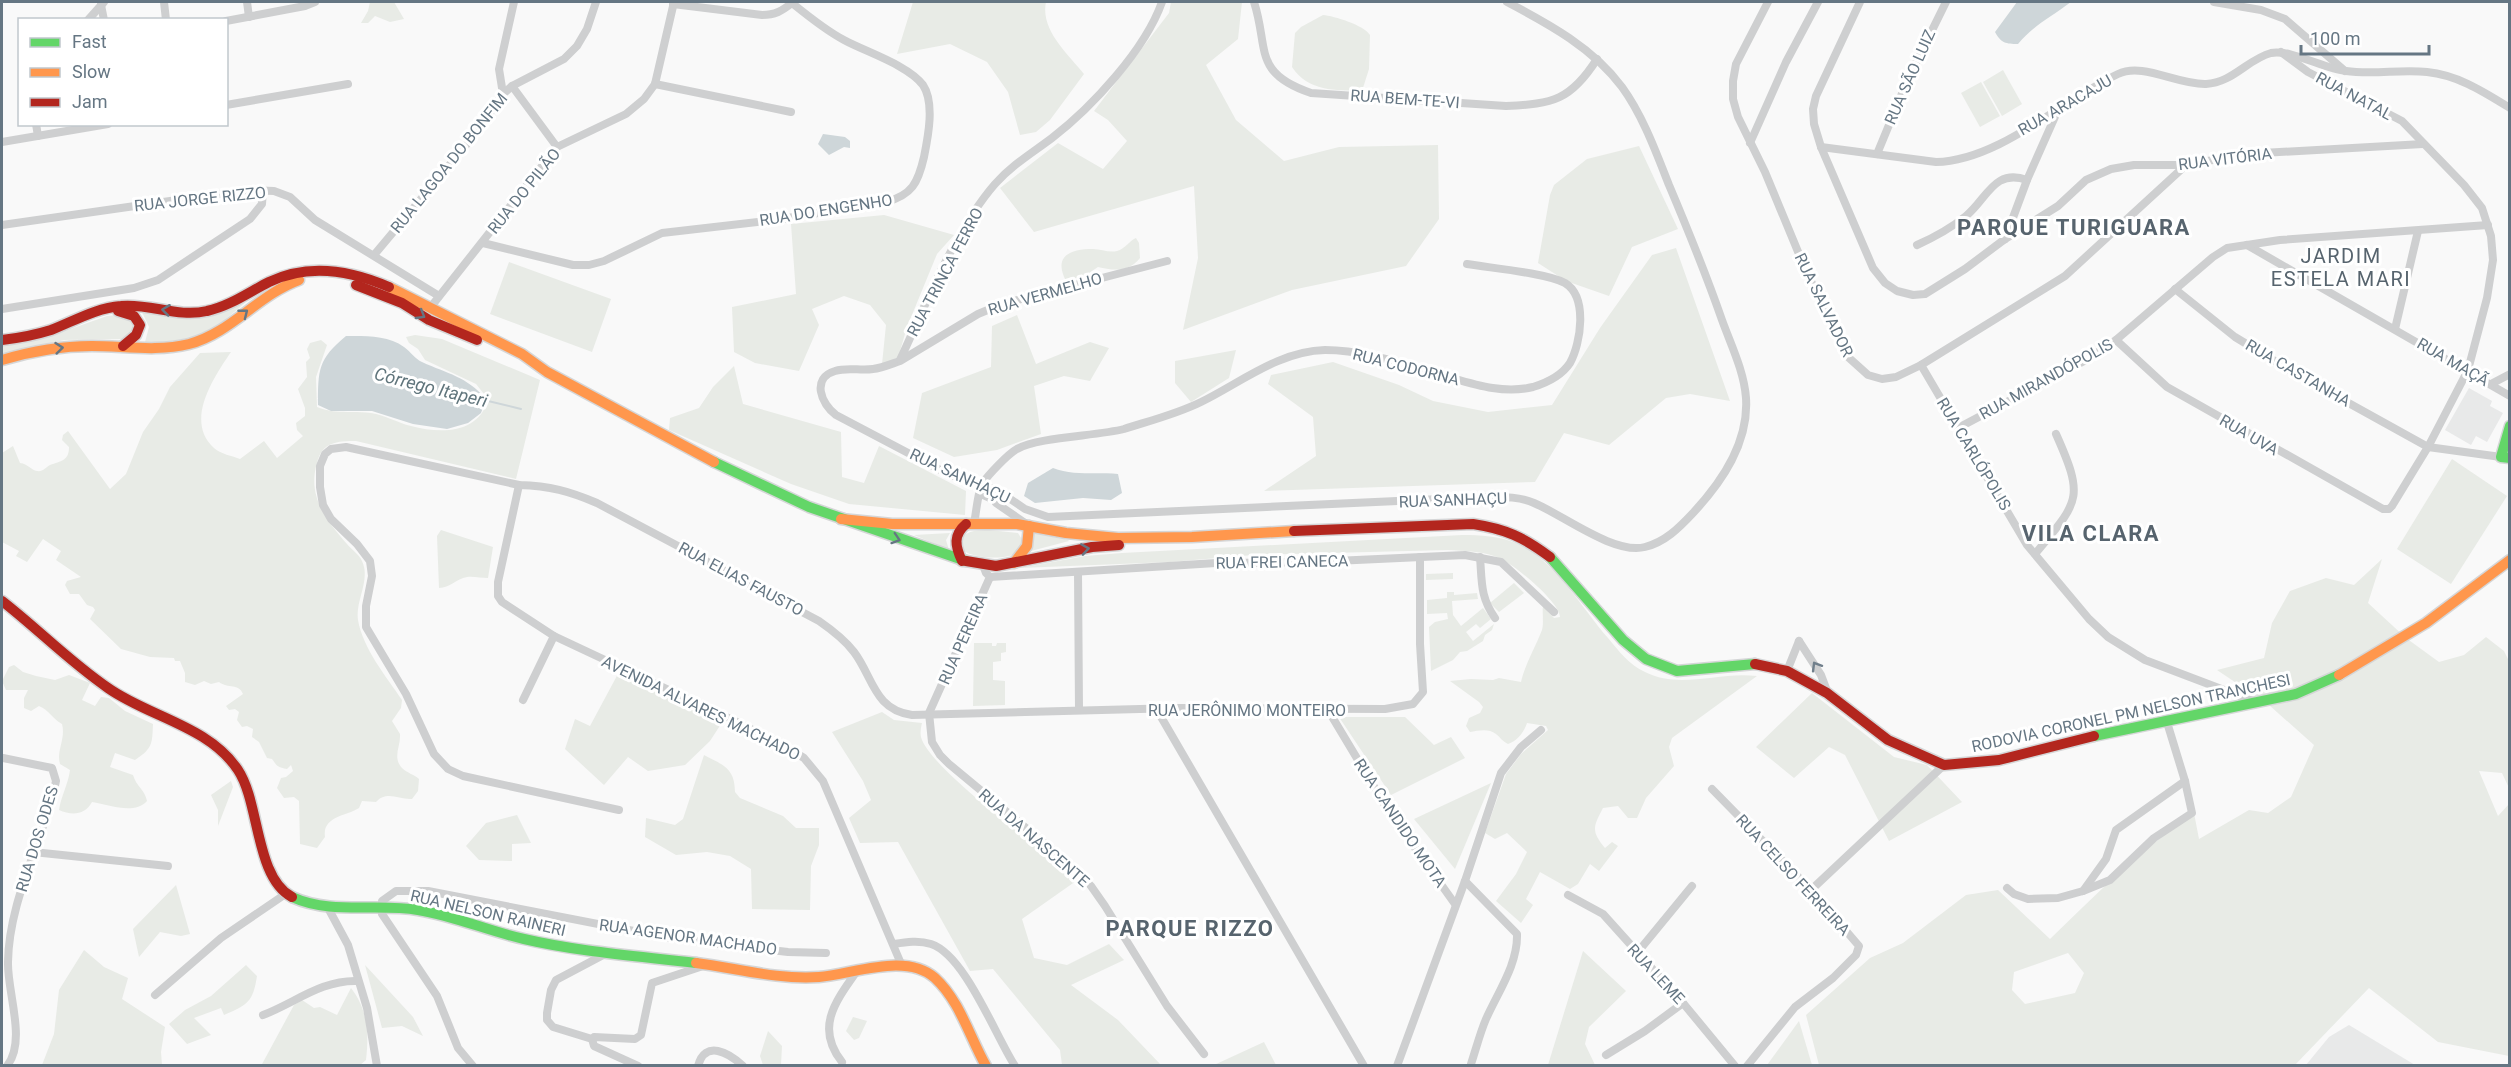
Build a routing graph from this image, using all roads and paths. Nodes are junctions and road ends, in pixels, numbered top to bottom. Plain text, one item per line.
1 (164, 2) edge
2 (247, 2) edge
3 (315, 2) edge
4 (514, 2) edge
5 (596, 2) edge
6 (792, 2) edge
7 (1162, 2) edge
8 (1254, 2) edge
9 (1507, 2) edge
10 (1768, 2) edge
11 (1818, 2) edge
12 (1860, 2) edge
13 (1946, 2) edge
14 (2214, 2) edge
15 (103, 3) edge
16 (673, 3) edge
17 (249, 17) junction
18 (90, 18) edge
19 (104, 18) edge
20 (166, 18) edge
21 (228, 21) edge
22 (2281, 52) junction
23 (1597, 59) junction
24 (2346, 72) junction
25 (348, 84) dead end
26 (655, 84) junction
27 (512, 86) junction
28 (503, 94) junction
29 (228, 105) edge
30 (2510, 108) edge
31 (2058, 110) junction
32 (791, 112) dead end
33 (36, 126) edge
34 (96, 126) edge
35 (38, 136) junction
36 (2, 142) edge
37 (1750, 143) junction
38 (2423, 144) junction
39 (557, 147) junction
40 (1821, 147) junction
41 (1877, 154) junction
42 (2186, 165) junction
43 (2027, 180) junction
44 (263, 190) junction
45 (2, 225) edge
46 (2488, 225) junction
47 (2418, 231) junction
48 (2005, 239) junction
49 (483, 243) junction
50 (2247, 244) junction
51 (1917, 245) dead end
52 (374, 255) junction
53 (1167, 261) dead end
54 (1467, 264) dead end
55 (2175, 289) junction
56 (439, 296) junction
57 (430, 308) junction
58 (2, 309) edge
59 (93, 313) junction
60 (2395, 329) junction
61 (2, 340) edge
62 (2116, 340) junction
63 (123, 346) junction
64 (2, 360) edge
65 (900, 361) junction
66 (1921, 366) junction
67 (2468, 370) junction
68 (547, 372) junction
69 (2510, 374) edge
70 (2491, 384) junction
71 (2510, 396) edge
72 (2510, 426) edge
73 (1958, 428) junction
74 (2056, 434) dead end
75 (2428, 447) junction
76 (2505, 457) edge
77 (519, 485) junction
78 (981, 490) junction
79 (2392, 506) joint
80 (841, 519) junction
81 (970, 524) junction
82 (998, 525) junction
83 (1029, 526) junction
84 (1192, 537) junction
85 (1027, 545) junction
86 (2035, 554) junction
87 (1420, 557) junction
88 (1480, 557) junction
89 (2510, 560) edge
90 (962, 561) junction
91 (1014, 563) junction
92 (984, 566) junction
93 (1078, 572) junction
94 (990, 577) junction
95 (2, 601) edge
96 (1554, 612) dead end
97 (1495, 618) dead end
98 (554, 636) junction
99 (1787, 672) junction
100 (1827, 693) junction
101 (523, 700) dead end
102 (2257, 702) junction
103 (1079, 710) junction
104 (1157, 710) junction
105 (1328, 710) junction
106 (929, 713) junction
107 (2166, 719) junction
108 (1541, 730) dead end
109 (3, 758) dead end
110 (1944, 765) junction
111 (2185, 781) junction
112 (1712, 789) dead end
113 (619, 810) dead end
114 (33, 852) junction
115 (168, 866) dead end
116 (1465, 881) junction
117 (1692, 886) dead end
118 (2007, 888) dead end
119 (1811, 890) junction
120 (2083, 891) junction
121 (288, 893) junction
122 (1568, 895) dead end
123 (1455, 904) junction
124 (327, 906) junction
125 (381, 907) junction
126 (894, 944) junction
127 (608, 952) junction
128 (826, 953) dead end
129 (1637, 953) junction
130 (707, 964) junction
131 (902, 966) junction
132 (857, 971) junction
133 (357, 981) junction
134 (154, 995) dead end
135 (1683, 1002) junction
136 (263, 1015) dead end
137 (592, 1040) junction
138 (1204, 1053) dead end
139 (1606, 1055) dead end
140 (842, 1062) dead end
141 (1471, 1064) edge
142 (7, 1065) edge
143 (376, 1065) edge
144 (473, 1065) edge
145 (638, 1065) edge
146 (698, 1065) edge
147 (743, 1065) edge
148 (986, 1065) edge
149 (1015, 1065) edge
150 (1364, 1065) edge
151 (1398, 1065) edge
152 (1735, 1065) edge
153 (1747, 1065) edge

1 - 20 street
2 - 17 street
3 - 17 street
4 - 28 street
5 - 27 street, RUA LAGOA DO BONFIM
6 - 16 street
6 - 49 street, RUA DO ENGENHO
7 - 65 street, RUA TRINCA FERRO
8 - 23 street, RUA BEM-TE-VI
9 - 23 street, RUA SANHAÇU
10 - 37 street, RUA SALVADOR
11 - 37 street
12 - 40 street, RUA VITÓRIA
13 - 41 street, RUA SÃO LUIZ
14 - 24 street
15 - 18 street
15 - 19 street
16 - 26 street, RUA DO PILÃO
17 - 21 street
22 - 24 street
22 - 31 street, RUA ARACAJU
22 - 38 street, RUA NATAL
23 - 78 street, RUA SANHAÇU
24 - 30 street
25 - 29 street
26 - 32 street
26 - 39 street, RUA DO PILÃO
27 - 28 street, RUA LAGOA DO BONFIM
27 - 39 street
28 - 52 street, RUA LAGOA DO BONFIM
31 - 41 street, RUA ARACAJU
31 - 43 street
33 - 35 street
34 - 35 street
35 - 36 street
37 - 66 street, RUA SALVADOR
38 - 42 street, RUA VITÓRIA
38 - 46 street, RUA NATAL
39 - 49 street, RUA DO PILÃO
40 - 41 street, RUA ARACAJU
40 - 48 street, RUA VITÓRIA
42 - 48 street, RUA VITÓRIA
42 - 66 street, RUA SALVADOR
43 - 48 street
43 - 51 street
44 - 45 street, RUA JORGE RIZZO
44 - 52 street, RUA JORGE RIZZO
44 - 58 street
46 - 47 street, RUA MIRANDÓPOLIS
46 - 67 street, RUA NATAL
47 - 50 street, RUA MIRANDÓPOLIS
47 - 60 street
49 - 56 street, RUA DO PILÃO
50 - 55 street, RUA MIRANDÓPOLIS
50 - 60 street, RUA MAÇÃ
52 - 56 street, RUA JORGE RIZZO
53 - 65 street, RUA VERMELHO
54 - 78 street, RUA CODORNA
55 - 62 street, RUA MIRANDÓPOLIS
55 - 75 street, RUA CASTANHA
56 - 57 street, RUA DO PILÃO
57 -> 59 main road, RODOVIA CORONEL PM NELSON TRANCHESI
57 - 68 main road, RODOVIA CORONEL PM NELSON TRANCHESI
59 - 61 main road, RODOVIA CORONEL PM NELSON TRANCHESI
59 - 63 main road
60 - 67 street, RUA MAÇÃ
62 - 73 street, RUA MIRANDÓPOLIS
62 - 79 street, RUA UVA
64 -> 63 main road, RODOVIA CORONEL PM NELSON TRANCHESI
63 -> 68 main road, RODOVIA CORONEL PM NELSON TRANCHESI
65 - 78 street, RUA SANHAÇU
66 - 73 street, RUA CARLÓPOLIS
67 - 70 street, RUA MAÇÃ
67 - 75 street, RUA NATAL
68 - 80 main road, RODOVIA CORONEL PM NELSON TRANCHESI
69 - 70 street
70 - 71 street, RUA MAÇÃ
72 - 76 main road
73 - 86 street, RUA CARLÓPOLIS
74 - 86 street
75 - 76 street
75 - 79 street, RUA NATAL
77 - 98 street, AVENIDA ALVARES MACHADO
77 - 106 street, RUA ELIAS FAUSTO
77 - 113 street
78 - 81 street
78 - 83 street
80 - 81 main road, RODOVIA CORONEL PM NELSON TRANCHESI
80 -> 90 main road, RODOVIA CORONEL PM NELSON TRANCHESI
81 - 82 main road, RODOVIA CORONEL PM NELSON TRANCHESI
81 - 90 main road
82 - 83 main road, RODOVIA CORONEL PM NELSON TRANCHESI
82 - 85 main road
83 - 84 main road, RODOVIA CORONEL PM NELSON TRANCHESI
83 - 85 main road
91 -> 84 main road, RODOVIA CORONEL PM NELSON TRANCHESI
84 - 99 main road, RODOVIA CORONEL PM NELSON TRANCHESI
85 - 91 main road
86 - 102 street, RUA CARLÓPOLIS
87 - 88 street, RUA FREI CANECA
87 - 93 street, RUA FREI CANECA
87 - 105 street, RUA JERÔNIMO MONTEIRO
88 - 96 street, RUA FREI CANECA
88 - 97 street
89 - 102 main road, RODOVIA CORONEL PM NELSON TRANCHESI
90 - 92 main road, RODOVIA CORONEL PM NELSON TRANCHESI
91 - 92 main road, RODOVIA CORONEL PM NELSON TRANCHESI
92 - 94 street, RUA PEREIRA
93 - 94 street, RUA FREI CANECA
93 - 103 street
94 - 106 street, RUA PEREIRA
95 - 121 main road, RUA NELSON RAINERI
98 - 101 street
98 - 126 street, AVENIDA ALVARES MACHADO
99 - 100 main road, RODOVIA CORONEL PM NELSON TRANCHESI
100 -> 99 street
100 - 110 main road, RODOVIA CORONEL PM NELSON TRANCHESI
102 - 107 main road, RODOVIA CORONEL PM NELSON TRANCHESI
103 - 104 street, RUA JERÔNIMO MONTEIRO
103 - 106 street, RUA JERÔNIMO MONTEIRO
104 - 105 street, RUA JERÔNIMO MONTEIRO
104 - 150 street
105 - 123 street, RUA CANDIDO MOTA
106 - 138 street, RUA DA NASCENTE
107 - 110 main road, RODOVIA CORONEL PM NELSON TRANCHESI
107 - 111 street
108 - 116 street, RUA CANDIDO MOTA
109 - 114 street, RUA DOS ODES
110 - 119 street
111 - 120 street
111 - 120 street
112 - 119 street, RUA CELSO FERREIRA
114 - 115 street
114 - 142 street, RUA DOS ODES
116 - 123 street, RUA CANDIDO MOTA
116 - 141 street
117 - 129 street
118 - 120 street
119 - 153 street, RUA CELSO FERREIRA
121 - 124 main road, RUA NELSON RAINERI
121 - 134 street
122 - 129 street, RUA LEME
123 - 151 street, RUA CANDIDO MOTA
124 - 125 main road, RUA NELSON RAINERI
124 - 133 street
125 - 127 main road, RUA NELSON RAINERI
125 - 128 street, RUA AGENOR MACHADO
125 - 144 street
126 - 131 street, AVENIDA ALVARES MACHADO
126 - 149 street
127 - 130 main road, RUA NELSON RAINERI
127 - 137 street
129 - 135 street, RUA LEME
130 - 132 main road, RUA NELSON RAINERI
130 - 137 street
131 - 132 main road, RUA NELSON RAINERI
131 - 148 main road, RUA NELSON RAINERI
132 - 140 street
133 - 136 street
133 - 143 street
135 - 139 street
135 - 152 street, RUA LEME
137 - 145 street
146 - 147 street

